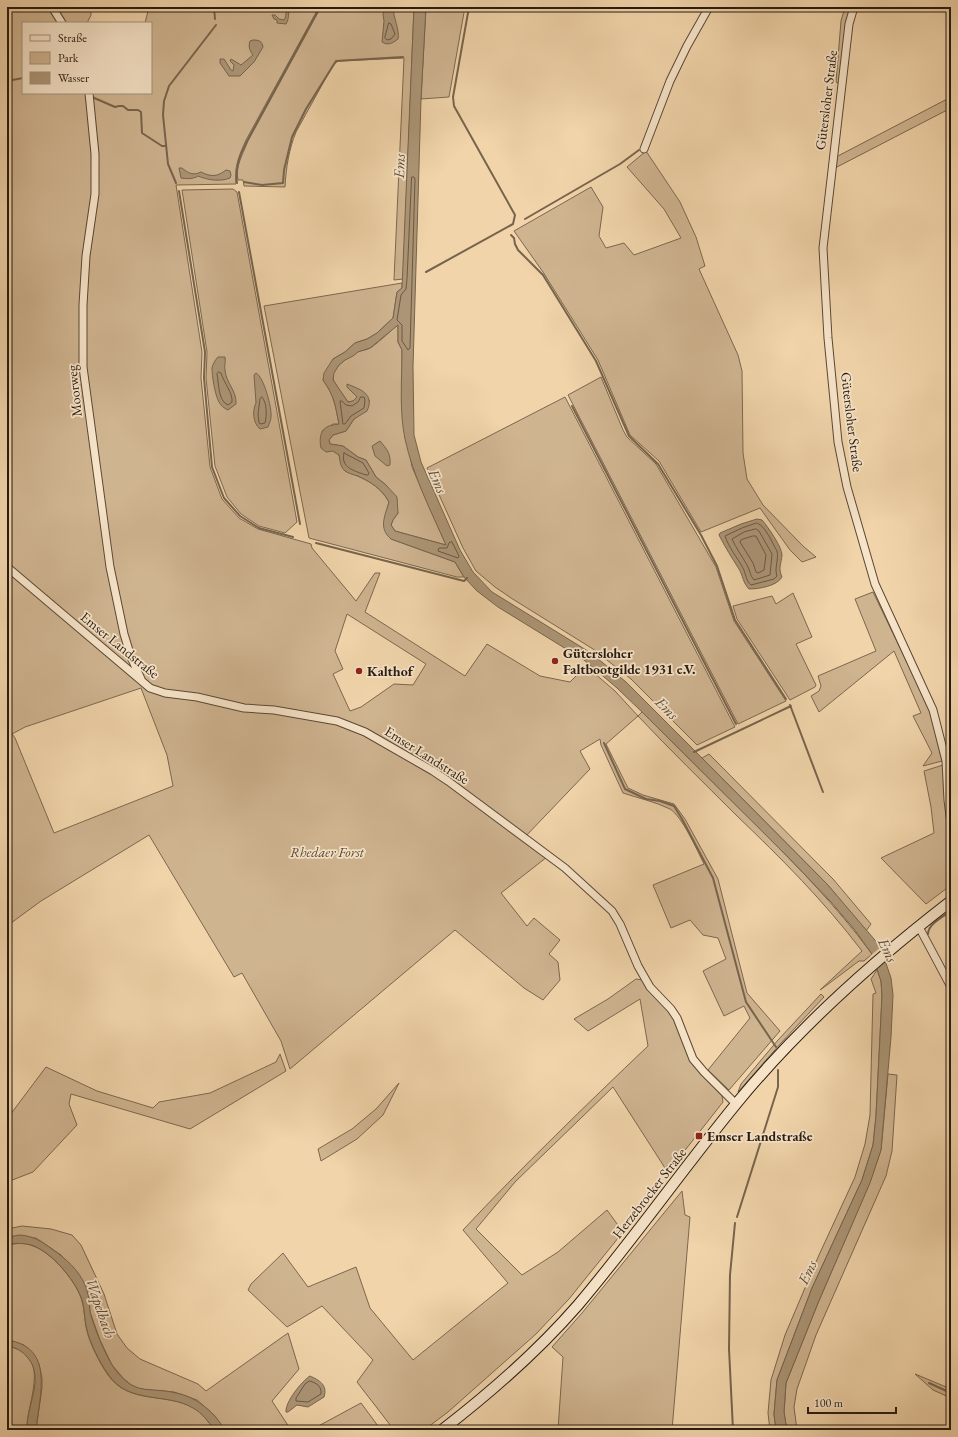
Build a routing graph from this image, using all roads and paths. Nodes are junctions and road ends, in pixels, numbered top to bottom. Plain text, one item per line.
1 (52, 7) edge
2 (709, 7) edge
3 (854, 7) edge
4 (61, 22) edge
5 (89, 95) edge
6 (644, 149) dead end
7 (7, 567) edge
8 (142, 681) junction
9 (951, 824) edge
10 (951, 902) edge
11 (918, 927) junction
12 (951, 987) edge
13 (736, 1104) junction
14 (442, 1430) edge

1 - 4 street
2 - 6 street
3 - 9 street, Gütersloher Straße
5 - 8 street, Moorweg
7 - 8 street, Emser Landstraße
8 - 13 street, Emser Landstraße
10 - 11 main road
11 - 12 street
11 - 13 main road, Herzebrocker Straße
13 - 14 main road, Herzebrocker Straße

